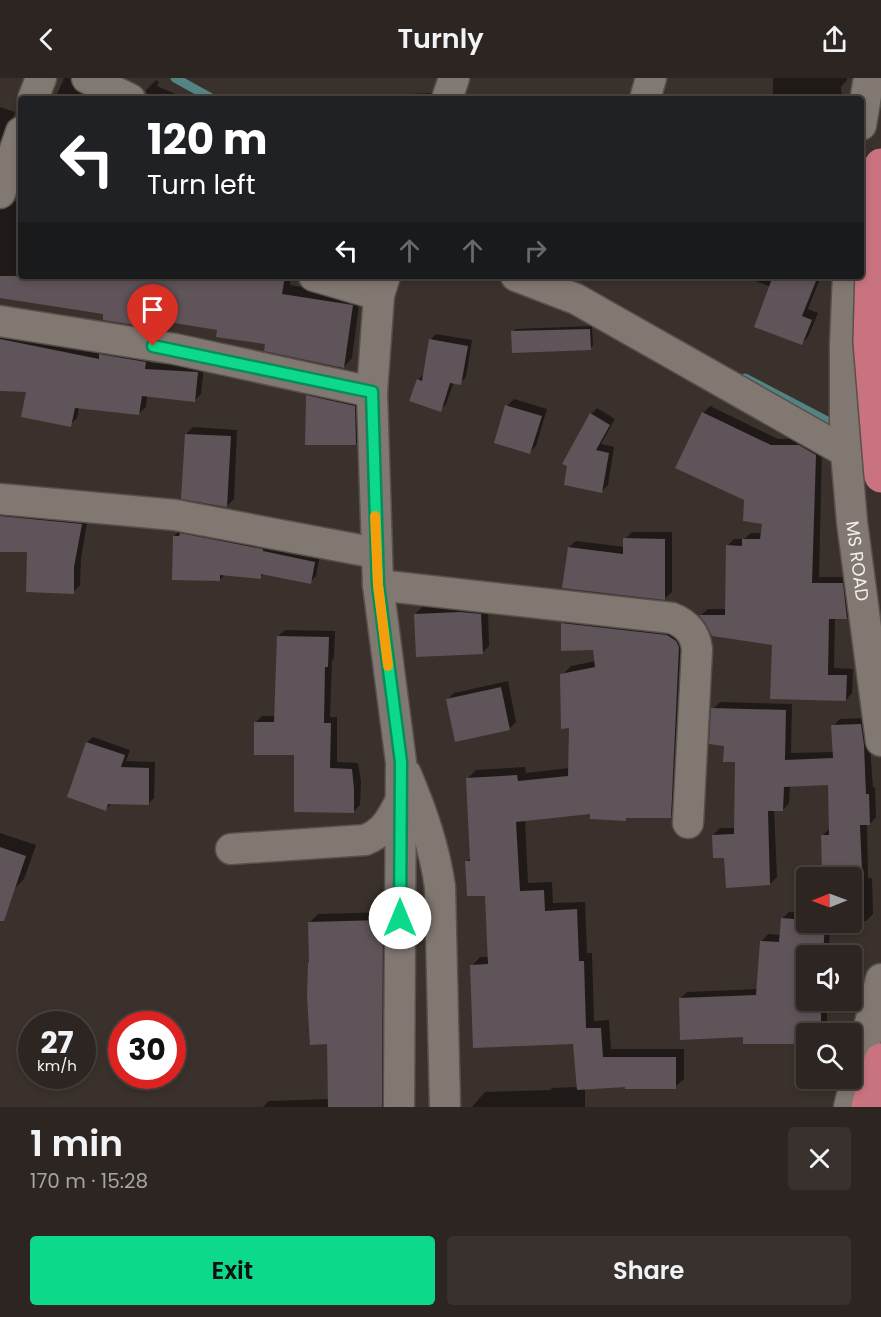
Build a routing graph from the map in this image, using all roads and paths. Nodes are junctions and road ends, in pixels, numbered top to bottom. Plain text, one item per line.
1 (41, 78) edge
2 (87, 78) edge
3 (454, 78) edge
4 (651, 78) edge
5 (869, 78) edge
6 (34, 96) edge
7 (124, 96) edge
8 (448, 96) edge
9 (646, 96) edge
10 (864, 107) edge
11 (18, 143) edge
12 (881, 165) edge
13 (6, 187) edge
14 (334, 279) edge
15 (524, 279) edge
16 (848, 279) edge
17 (382, 286) edge
18 (0, 321) edge
19 (881, 353) edge
20 (372, 392) junction
21 (846, 452) junction
22 (881, 466) edge
23 (881, 476) edge
24 (0, 500) edge
25 (376, 554) junction
26 (378, 585) junction
27 (881, 741) edge
28 (401, 762) junction
29 (401, 800) junction
30 (688, 823) dead end
31 (231, 849) dead end
32 (881, 979) edge
33 (881, 1060) edge
34 (399, 1107) edge
35 (445, 1107) edge
36 (849, 1107) edge
37 (868, 1107) edge

1 - 6 street
2 - 7 street
3 - 8 street
4 - 9 street
5 - 10 street
11 - 13 street
12 - 23 highway, bridge
14 - 17 street
15 - 21 street
16 - 21 street, MS ROAD
17 - 20 street
18 - 20 street
19 - 21 street, MS ROAD
20 - 25 street
21 - 22 street
21 - 27 street, MS ROAD
24 - 25 street
25 - 26 street
26 - 28 street
26 - 30 street
28 - 29 street
28 - 35 street
29 - 31 street
29 - 34 street
32 - 36 street
33 - 37 highway

